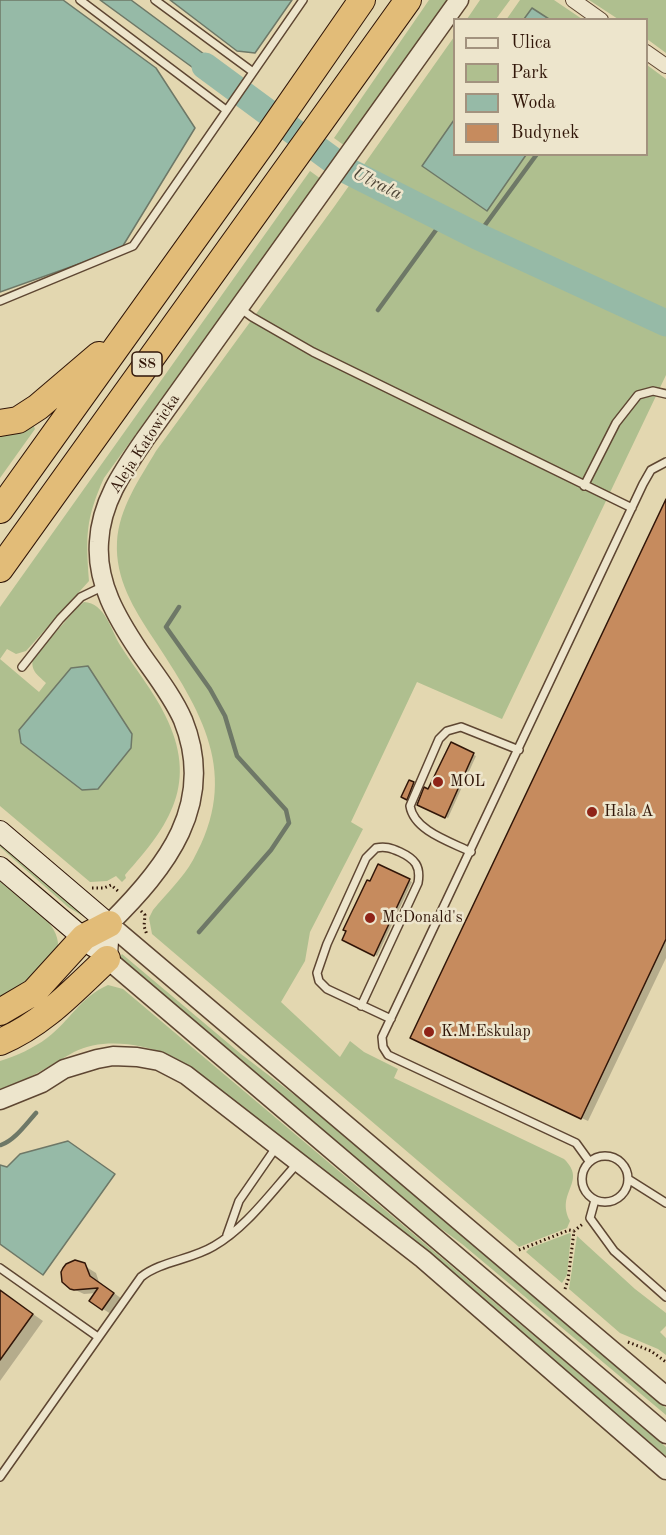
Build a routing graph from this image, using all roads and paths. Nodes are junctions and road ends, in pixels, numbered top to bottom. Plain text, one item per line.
1 (80, 0) edge
2 (155, 0) edge
3 (303, 0) edge
4 (362, 0) edge
5 (408, 0) edge
6 (459, 0) edge
7 (573, 0) edge
8 (598, 18) edge
9 (648, 53) edge
10 (666, 66) edge
11 (253, 72) junction
12 (226, 110) junction
13 (0, 301) edge
14 (239, 307) junction
15 (134, 322) junction
16 (666, 394) edge
17 (0, 423) edge
18 (666, 462) edge
19 (585, 486) junction
20 (632, 508) junction
21 (0, 510) edge
22 (0, 569) edge
23 (104, 586) junction
24 (22, 667) dead end
25 (519, 750) junction
26 (0, 831) edge
27 (471, 852) junction
28 (0, 867) edge
29 (109, 924) junction
30 (84, 937) junction
31 (107, 959) junction
32 (361, 1006) junction
33 (0, 1012) edge
34 (391, 1019) junction
35 (0, 1042) edge
36 (0, 1100) edge
37 (277, 1146) junction
38 (590, 1161) junction
39 (299, 1162) junction
40 (628, 1179) junction
41 (595, 1200) junction
42 (666, 1203) edge
43 (226, 1237) junction
44 (517, 1251) dead end
45 (0, 1268) edge
46 (564, 1291) dead end
47 (666, 1297) edge
48 (98, 1337) junction
49 (666, 1396) edge
50 (666, 1434) edge
51 (666, 1470) edge
52 (0, 1477) edge

1 - 12 lane
2 - 11 lane
3 - 11 lane
4 - 15 highway, S8
5 - 22 highway, S8
6 - 14 street, Aleja Katowicka
7 - 8 street
9 - 10 street
11 - 12 lane
12 - 13 lane
14 - 19 lane
14 - 23 street, Aleja Katowicka
15 - 17 highway
15 - 21 highway, S8
16 - 19 lane
18 - 20 lane
19 - 20 lane
20 - 25 lane
23 - 24 lane
23 - 29 street, Aleja Katowicka
25 - 27 lane
25 - 27 lane
26 - 29 main road
27 - 34 lane
28 - 30 main road
29 - 30 highway
29 - 31 main road
29 - 49 street
30 - 31 main road
30 - 33 highway
31 - 35 highway
31 - 50 street
32 - 32 lane
32 - 34 lane
34 - 38 lane
36 - 37 street
37 - 39 street
37 - 43 lane
38 - 40 lane
38 - 41 lane
39 - 43 lane
39 - 51 street
40 - 41 lane
40 - 42 lane
41 - 47 lane
43 - 48 lane
44 - 46 path
45 - 48 lane
48 - 52 lane

